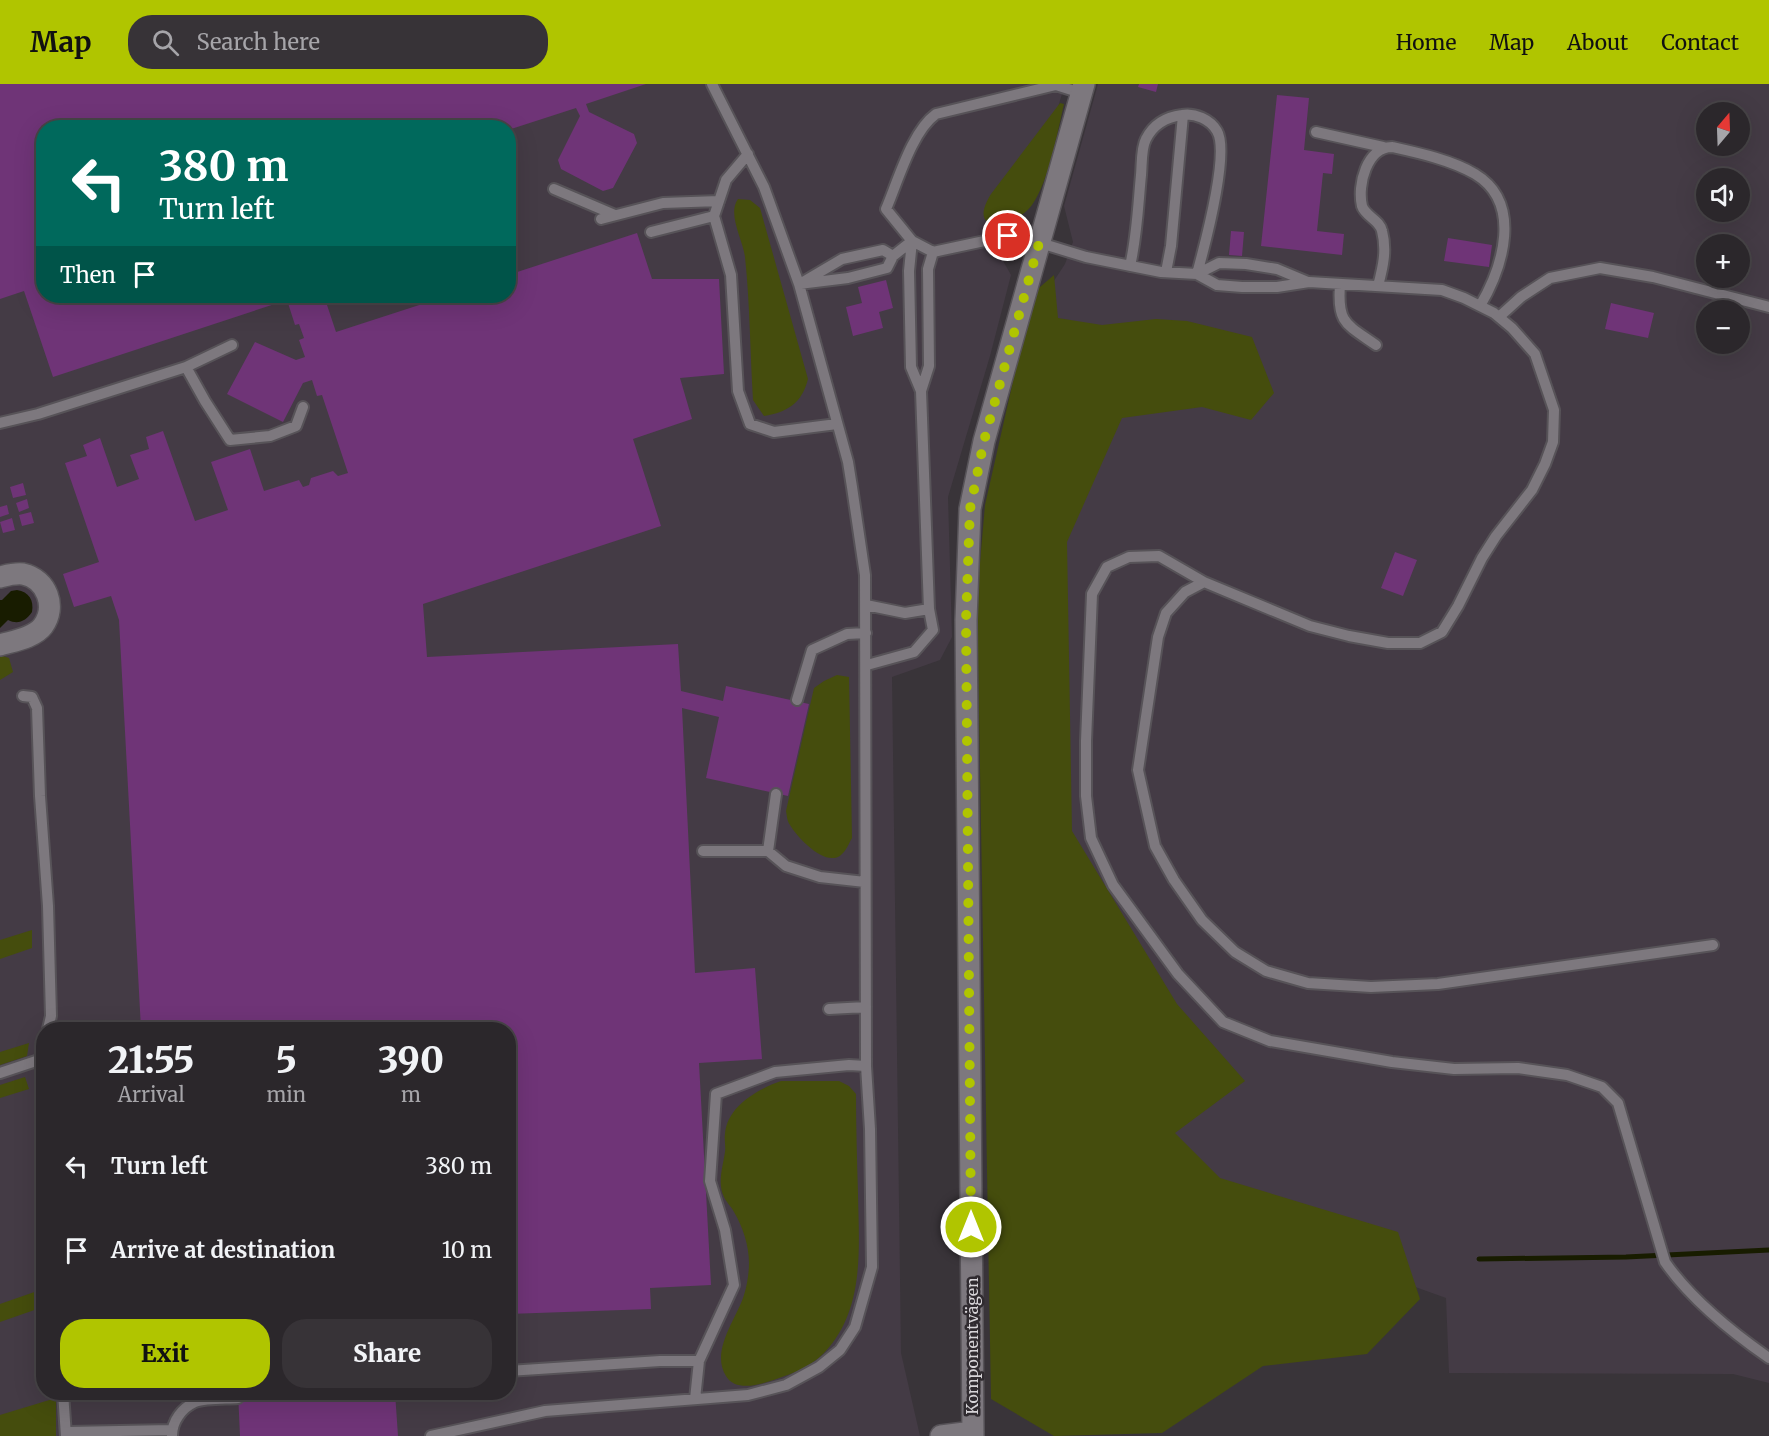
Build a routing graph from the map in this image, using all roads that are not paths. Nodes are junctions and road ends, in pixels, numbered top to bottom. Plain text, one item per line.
1 (712, 84) edge
2 (1083, 88) edge
3 (1183, 114) junction
4 (1316, 132) dead end
5 (1383, 147) junction
6 (747, 154) junction
7 (554, 189) dead end
8 (719, 201) junction
9 (615, 215) junction
10 (714, 216) junction
11 (601, 219) dead end
12 (651, 232) dead end
13 (912, 241) junction
14 (1039, 243) junction
15 (933, 252) junction
16 (893, 256) junction
17 (1130, 266) junction
18 (1166, 272) junction
19 (1197, 274) junction
20 (1309, 282) junction
21 (799, 285) junction
22 (1340, 285) junction
23 (1378, 286) junction
24 (1480, 306) junction
25 (1769, 307) edge
26 (1499, 317) junction
27 (232, 345) dead end
28 (1376, 345) dead end
29 (186, 367) junction
30 (921, 391) junction
31 (303, 407) dead end
32 (0, 423) edge
33 (837, 424) junction
34 (0, 577) edge
35 (1204, 582) junction
36 (866, 606) junction
37 (929, 609) junction
38 (866, 633) junction
39 (0, 645) edge
40 (867, 665) junction
41 (23, 696) dead end
42 (797, 700) dead end
43 (776, 794) dead end
44 (703, 851) dead end
45 (768, 851) junction
46 (865, 882) junction
47 (1713, 945) dead end
48 (866, 1007) junction
49 (829, 1009) dead end
50 (50, 1022) edge
51 (36, 1060) edge
52 (866, 1066) junction
53 (0, 1073) edge
54 (1769, 1358) edge
55 (699, 1361) junction
56 (516, 1370) edge
57 (695, 1399) junction
58 (64, 1400) edge
59 (217, 1400) edge
60 (172, 1433) edge
61 (459, 1433) edge
62 (66, 1434) edge
63 (973, 1434) edge
64 (431, 1436) edge
65 (941, 1436) edge

1 - 6 lane
2 - 13 lane
2 - 14 street, Komponentvägen
3 - 17 lane
3 - 18 lane
3 - 19 lane
4 - 5 lane
5 - 23 lane
5 - 24 lane
6 - 8 lane
6 - 21 lane
7 - 9 lane
8 - 9 lane
8 - 10 lane
9 - 11 lane
10 - 12 lane
10 - 33 lane
13 - 15 lane
13 - 16 lane
13 - 30 lane
14 - 15 lane
14 - 17 lane
14 - 63 street, Komponentvägen
15 - 30 lane
16 - 21 lane
16 - 21 lane
17 - 18 lane
18 - 19 lane
19 - 20 lane
19 - 20 lane
20 - 22 lane
21 - 33 lane
22 - 23 lane
22 - 28 lane
23 - 24 lane
24 - 26 lane
25 - 26 lane
26 - 35 lane
27 - 29 lane
29 - 31 lane
29 - 32 lane
30 - 37 lane
33 - 36 lane
34 - 39 street
35 - 47 lane
35 - 54 lane
36 - 37 lane
36 - 38 lane
37 - 40 lane
38 - 40 lane
38 - 42 lane
40 - 46 lane
41 - 50 lane
43 - 45 lane
44 - 45 lane
45 - 46 lane
46 - 48 lane
48 - 49 lane
48 - 52 lane
51 - 53 lane
52 - 55 lane
52 - 57 lane
55 - 56 lane
55 - 57 lane
57 - 61 lane
58 - 62 lane
59 - 60 lane
60 - 62 lane
61 - 64 lane
63 - 65 street

